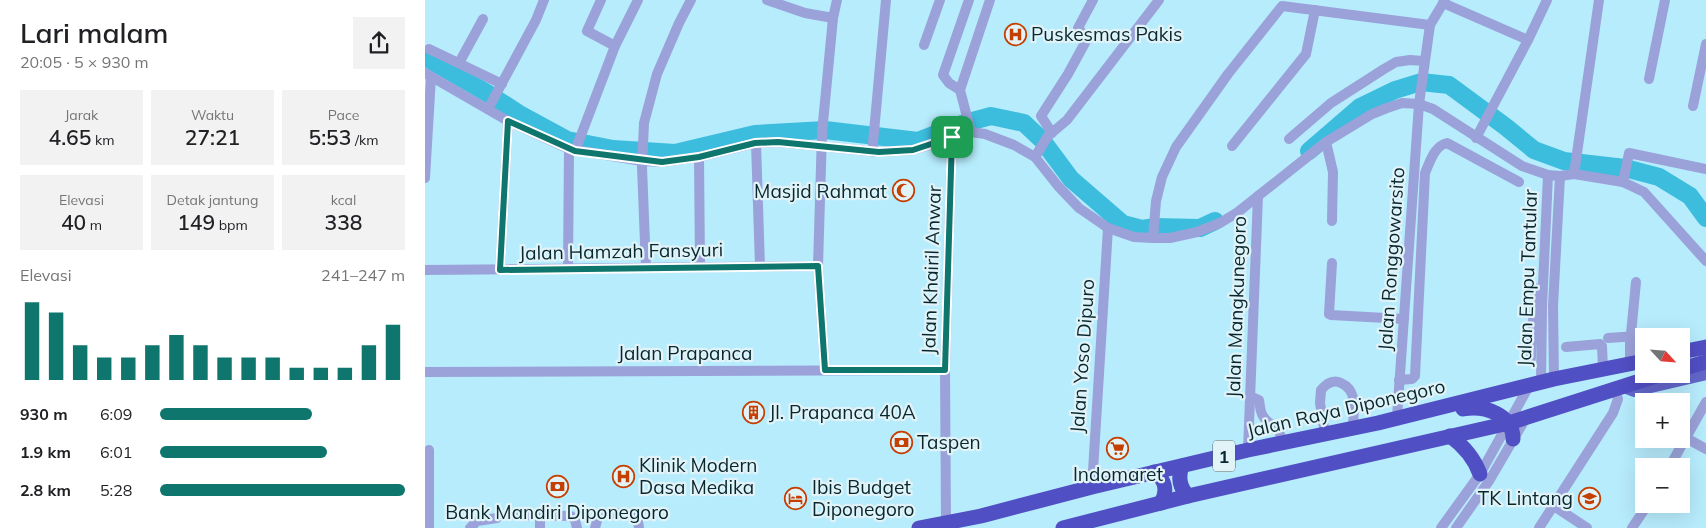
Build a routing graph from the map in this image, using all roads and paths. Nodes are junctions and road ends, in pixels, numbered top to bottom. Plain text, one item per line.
1 (545, 0) edge
2 (601, 0) edge
3 (638, 0) edge
4 (691, 0) edge
5 (767, 0) edge
6 (837, 0) edge
7 (886, 0) edge
8 (940, 0) edge
9 (969, 0) edge
10 (989, 0) edge
11 (1093, 0) edge
12 (1159, 0) edge
13 (1547, 0) edge
14 (1599, 0) edge
15 (1665, 0) edge
16 (1441, 3) edge
17 (1315, 10) junction
18 (833, 18) junction
19 (483, 19) dead end
20 (1430, 25) junction
21 (959, 28) junction
22 (978, 34) junction
23 (1528, 40) junction
24 (1706, 44) edge
25 (924, 45) dead end
26 (615, 46) junction
27 (429, 49) dead end
28 (459, 63) junction
29 (1424, 65) junction
30 (428, 75) edge
31 (1649, 79) dead end
32 (500, 88) junction
33 (960, 90) junction
34 (1419, 104) junction
35 (490, 106) junction
36 (1693, 106) dead end
37 (508, 121) junction
38 (970, 124) junction
39 (1050, 134) junction
40 (952, 137) junction
41 (1476, 138) junction
42 (1289, 139) dead end
43 (1326, 142) junction
44 (755, 143) junction
45 (576, 145) junction
46 (823, 146) junction
47 (1232, 146) dead end
48 (873, 147) junction
49 (642, 153) junction
50 (699, 157) junction
51 (1035, 157) junction
52 (1575, 169) junction
53 (1706, 169) edge
54 (1624, 173) junction
55 (1549, 175) junction
56 (1560, 176) junction
57 (425, 178) edge
58 (1519, 182) dead end
59 (1258, 196) junction
60 (1332, 221) dead end
61 (1108, 228) junction
62 (1153, 235) junction
63 (1706, 261) edge
64 (1332, 262) dead end
65 (818, 266) junction
66 (700, 267) junction
67 (760, 267) junction
68 (646, 268) junction
69 (568, 269) junction
70 (425, 270) edge
71 (500, 270) junction
72 (1636, 282) dead end
73 (1535, 288) dead end
74 (1553, 306) junction
75 (1538, 307) junction
76 (1404, 319) junction
77 (1631, 336) junction
78 (1635, 336) edge
79 (1608, 338) dead end
80 (1706, 341) edge
81 (1690, 344) edge
82 (1566, 347) dead end
83 (1706, 347) edge
84 (1635, 350) edge
85 (1690, 350) edge
86 (1531, 358) dead end
87 (1635, 361) edge
88 (1706, 362) edge
89 (1690, 366) edge
90 (1603, 369) junction
91 (825, 370) junction
92 (945, 370) junction
93 (425, 372) edge
94 (1706, 374) edge
95 (1399, 380) junction
96 (1635, 382) edge
97 (1541, 383) junction
98 (1617, 387) junction
99 (1250, 396) junction
100 (1706, 402) edge
101 (1413, 414) junction
102 (1397, 418) junction
103 (1526, 418) junction
104 (1509, 423) junction
105 (1353, 428) junction
106 (1690, 431) edge
107 (1325, 434) junction
108 (1450, 436) junction
109 (1513, 439) junction
110 (1690, 440) edge
111 (1282, 443) junction
112 (1706, 449) edge
113 (429, 450) dead end
114 (1248, 450) junction
115 (1182, 466) junction
116 (1154, 472) junction
117 (1480, 474) junction
118 (1092, 486) junction
119 (1188, 496) junction
120 (1161, 503) junction
121 (1554, 506) junction
122 (1641, 513) edge
123 (540, 514) junction
124 (514, 515) dead end
125 (497, 518) dead end
126 (946, 524) junction
127 (429, 528) edge
128 (470, 528) edge
129 (540, 528) edge
130 (577, 528) edge
131 (595, 528) edge
132 (639, 528) edge
133 (919, 528) edge
134 (1063, 528) edge
135 (1441, 528) edge
136 (1456, 528) edge
137 (1539, 528) edge
138 (1587, 528) edge
139 (1632, 528) edge

1 - 32 street
2 - 26 street
3 - 26 street
4 - 49 street
5 - 18 street
6 - 18 street
7 - 48 street
8 - 25 street
9 - 21 street
10 - 22 street
11 - 39 street
12 - 39 street
13 - 23 street
14 - 52 street
15 - 31 street
16 - 20 street
16 - 23 street
17 - 20 street
17 - 47 street
17 - 62 street
18 - 46 street
19 - 28 street
20 - 29 street, Jalan Ronggowarsito
21 - 22 street
21 - 33 street
22 - 33 street
23 - 41 street
24 - 36 street
26 - 45 street
27 - 28 street
28 - 32 street
29 - 34 street, Jalan Ronggowarsito
29 - 42 street
30 - 35 street
30 - 57 street
32 - 35 street
33 - 38 street
34 - 41 street
34 - 43 street
34 - 76 street, Jalan Ronggowarsito
35 - 37 street
37 - 45 street
37 - 71 street
38 - 40 street
38 - 51 street
39 - 51 street
40 - 48 street
40 - 92 street, Jalan Khairil Anwar
41 - 55 street
43 - 59 street
43 - 60 street
44 - 46 street
44 - 50 street
44 - 67 street
45 - 49 street
45 - 69 street
46 - 48 street
46 - 65 street
49 - 50 street
49 - 68 street
50 - 66 street
51 - 61 street
52 - 54 street
52 - 56 street
53 - 54 street
54 - 63 street
55 - 56 street
55 - 75 street, Jalan Empu Tantular
56 - 74 street, Jalan Empu Tantular
58 - 95 street
59 - 62 street
59 - 99 street, Jalan Mangkunegoro
61 - 62 street
61 - 118 street, Jalan Yoso Dipuro
64 - 76 street
65 - 67 street, Jalan Hamzah Fansyuri
65 - 91 street
66 - 67 street, Jalan Hamzah Fansyuri
66 - 68 street, Jalan Hamzah Fansyuri
68 - 69 street, Jalan Hamzah Fansyuri
69 - 71 street, Jalan Hamzah Fansyuri
70 - 71 street, Jalan Hamzah Fansyuri
72 - 77 street
73 - 75 street
74 - 75 street
74 - 97 street, Jalan Empu Tantular
75 - 86 street
75 - 97 street, Jalan Empu Tantular
76 - 95 street, Jalan Ronggowarsito
77 - 78 street
77 - 79 street
77 - 84 street
80 - 81 main road
82 - 90 street
83 - 85 highway
87 - 90 highway, Jalan Raya Diponegoro / 1
88 - 89 highway
90 - 97 highway, Jalan Raya Diponegoro / 1
91 - 92 street, Jalan Prapanca
91 - 93 street, Jalan Prapanca
92 - 126 street, Jalan Khairil Anwar
94 - 98 main road
95 - 102 street, Jalan Ronggowarsito
96 - 98 highway, 1
97 - 101 highway, Jalan Raya Diponegoro / 1
97 - 104 street
98 - 103 highway, 1
98 - 121 street
99 - 111 street
99 - 114 street, Jalan Mangkunegoro
100 - 106 street
101 - 102 highway, Jalan Raya Diponegoro / 1
101 - 104 highway
102 - 105 highway, Jalan Raya Diponegoro / 1
103 - 104 highway, 1
103 - 109 street
104 - 108 highway, 1
104 - 109 highway
104 - 117 street
105 - 107 highway, Jalan Raya Diponegoro / 1
105 - 107 street
107 - 111 highway, Jalan Raya Diponegoro / 1
108 - 117 highway
108 - 119 highway, 1
109 - 136 street
110 - 112 street
111 - 114 highway, Jalan Raya Diponegoro / 1
113 - 127 street
114 - 115 highway, Jalan Raya Diponegoro / 1
115 - 116 highway, Jalan Raya Diponegoro / 1
115 - 119 highway
116 - 118 highway, Jalan Raya Diponegoro / 1
116 - 120 highway
117 - 135 street
118 - 126 highway, Jalan Raya Diponegoro / 1
119 - 120 highway, 1
120 - 134 highway, 1
121 - 137 street
121 - 138 street
122 - 139 street
123 - 124 street
123 - 129 street
123 - 130 street
125 - 128 street
126 - 133 highway, Jalan Raya Diponegoro / 1
131 - 132 street

